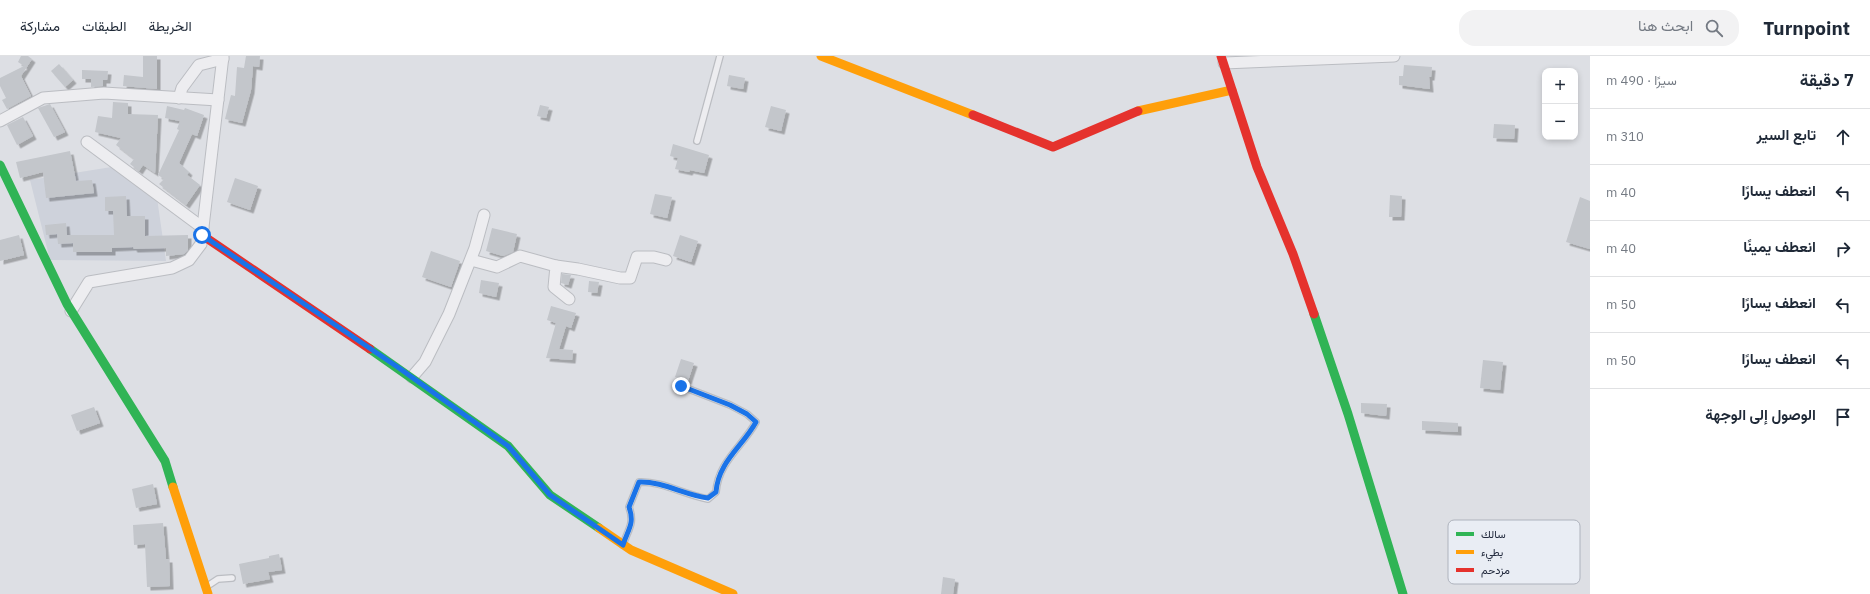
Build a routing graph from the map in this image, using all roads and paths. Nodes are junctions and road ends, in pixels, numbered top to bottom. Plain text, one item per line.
1 (720, 56) edge
2 (821, 56) edge
3 (1394, 56) edge
4 (223, 57) edge
5 (1222, 60) edge
6 (1232, 90) junction
7 (179, 98) junction
8 (218, 100) junction
9 (0, 121) edge
10 (697, 141) dead end
11 (87, 142) dead end
12 (0, 164) edge
13 (484, 215) dead end
14 (202, 232) junction
15 (471, 260) junction
16 (666, 260) dead end
17 (556, 266) junction
18 (569, 299) dead end
19 (71, 311) junction
20 (412, 376) junction
21 (681, 386) dead end
22 (623, 545) junction
23 (232, 578) dead end
24 (207, 590) edge
25 (733, 594) edge
26 (1403, 594) edge

1 - 10 lane
2 - 6 street
3 - 5 street
4 - 7 street
4 - 8 street
5 - 6 street
6 - 26 street
7 - 8 street
7 - 9 street
8 - 14 street
11 - 14 street
12 - 19 street
13 - 15 street
14 - 19 street
14 - 20 street
15 - 17 street
15 - 20 street
16 - 17 street
17 - 18 street
19 - 24 street
20 - 22 street
21 - 22 lane
22 - 25 street
23 - 24 lane

